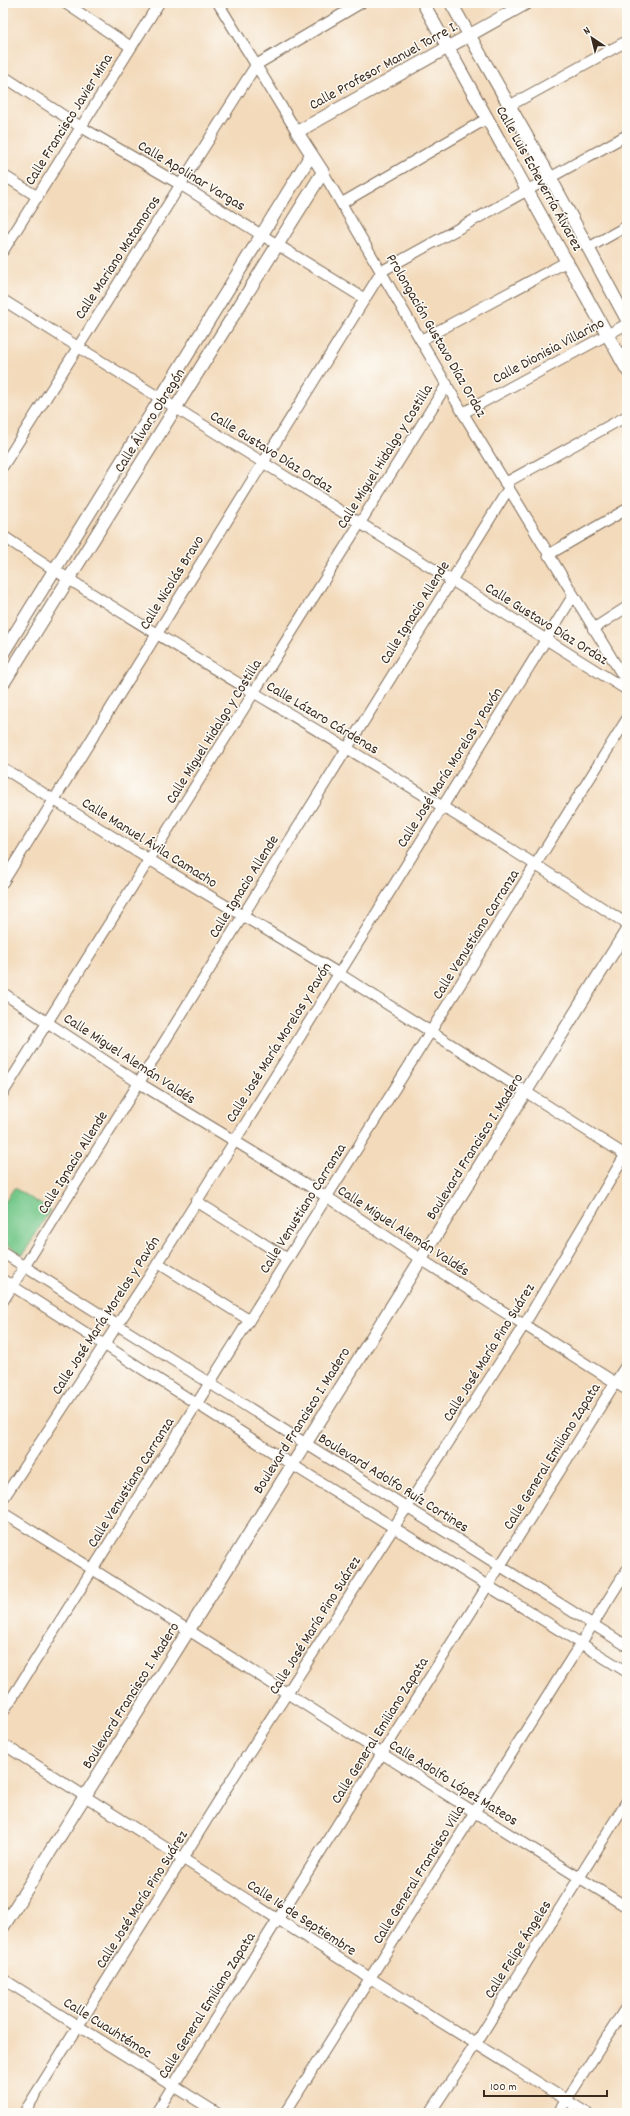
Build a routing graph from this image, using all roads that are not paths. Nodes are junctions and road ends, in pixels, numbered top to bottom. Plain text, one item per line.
1 (64, 3) edge
2 (159, 3) edge
3 (218, 3) edge
4 (361, 3) edge
5 (423, 3) edge
6 (451, 3) edge
7 (527, 3) edge
8 (468, 35) junction
9 (627, 41) edge
10 (131, 47) junction
11 (448, 47) junction
12 (256, 65) junction
13 (3, 76) edge
14 (509, 106) junction
15 (488, 118) junction
16 (81, 127) junction
17 (297, 132) junction
18 (627, 135) edge
19 (311, 155) junction
20 (323, 172) junction
21 (3, 175) edge
22 (550, 177) junction
23 (181, 185) junction
24 (527, 190) junction
25 (38, 197) junction
26 (342, 202) junction
27 (627, 226) edge
28 (262, 234) junction
29 (278, 244) junction
30 (588, 248) junction
31 (3, 251) edge
32 (568, 261) junction
33 (382, 271) junction
34 (365, 298) junction
35 (3, 300) edge
36 (627, 320) edge
37 (627, 324) edge
38 (609, 334) junction
39 (421, 340) junction
40 (77, 347) junction
41 (627, 370) edge
42 (447, 384) junction
43 (160, 399) junction
44 (176, 408) junction
45 (463, 413) junction
46 (627, 416) edge
47 (263, 463) junction
48 (3, 466) edge
49 (507, 486) junction
50 (627, 509) edge
51 (360, 523) junction
52 (3, 536) edge
53 (548, 555) junction
54 (54, 570) junction
55 (68, 579) junction
56 (452, 581) junction
57 (573, 596) junction
58 (627, 607) edge
59 (593, 629) junction
60 (157, 634) junction
61 (547, 640) junction
62 (3, 653) edge
63 (3, 684) edge
64 (627, 684) edge
65 (627, 690) edge
66 (255, 693) junction
67 (627, 719) edge
68 (346, 748) junction
69 (3, 768) edge
70 (54, 800) junction
71 (442, 806) junction
72 (150, 860) junction
73 (536, 864) junction
74 (3, 882) edge
75 (242, 916) junction
76 (627, 924) edge
77 (627, 930) edge
78 (338, 973) junction
79 (3, 993) edge
80 (47, 1022) junction
81 (431, 1031) junction
82 (139, 1083) junction
83 (3, 1093) edge
84 (527, 1093) junction
85 (234, 1142) junction
86 (626, 1154) edge
87 (327, 1197) junction
88 (196, 1201) junction
89 (3, 1253) edge
90 (288, 1259) junction
91 (422, 1260) junction
92 (158, 1263) junction
93 (24, 1266) junction
94 (3, 1280) edge
95 (12, 1286) junction
96 (3, 1301) edge
97 (250, 1320) junction
98 (116, 1324) junction
99 (524, 1325) junction
100 (102, 1345) junction
101 (627, 1364) edge
102 (615, 1382) junction
103 (209, 1384) junction
104 (627, 1390) edge
105 (197, 1404) junction
106 (305, 1444) junction
107 (291, 1464) junction
108 (3, 1499) edge
109 (406, 1508) junction
110 (3, 1513) edge
111 (394, 1528) junction
112 (499, 1567) junction
113 (93, 1569) junction
114 (627, 1570) edge
115 (487, 1587) junction
116 (593, 1624) junction
117 (190, 1630) junction
118 (580, 1643) junction
119 (627, 1646) edge
120 (627, 1672) edge
121 (288, 1693) junction
122 (3, 1712) edge
123 (3, 1744) edge
124 (381, 1754) junction
125 (84, 1797) junction
126 (627, 1801) edge
127 (475, 1813) junction
128 (183, 1859) junction
129 (579, 1878) junction
130 (627, 1907) edge
131 (278, 1920) junction
132 (3, 1927) edge
133 (3, 1978) edge
134 (370, 1978) junction
135 (627, 2006) edge
136 (78, 2027) junction
137 (475, 2045) junction
138 (173, 2086) junction
139 (566, 2101) junction
140 (24, 2113) edge
141 (156, 2113) edge
142 (217, 2113) edge
143 (285, 2113) edge
144 (430, 2113) edge
145 (558, 2113) edge
146 (587, 2113) edge

1 - 10 street
2 - 10 street, Calle Francisco Javier Mina
3 - 12 street, Prolongación Gustavo Díaz Ordaz
4 - 12 street
5 - 11 street, Calle Luis Echeverría Álvarez
6 - 8 street, Calle Luis Echeverría Álvarez
7 - 8 street, Calle Profesor Manuel Torre I.
8 - 11 street, Calle Profesor Manuel Torre I.
8 - 14 street, Calle Luis Echeverría Álvarez
9 - 14 street
10 - 16 street, Calle Francisco Javier Mina
11 - 15 street, Calle Luis Echeverría Álvarez
11 - 17 street, Calle Profesor Manuel Torre I.
12 - 17 street, Prolongación Gustavo Díaz Ordaz
12 - 23 street, Calle Mariano Matamoros
13 - 16 street, Calle Apolinar Vargas
14 - 22 street, Calle Luis Echeverría Álvarez
15 - 24 street, Calle Luis Echeverría Álvarez
15 - 26 street
16 - 23 street, Calle Apolinar Vargas
16 - 25 street, Calle Francisco Javier Mina
17 - 19 street, Prolongación Gustavo Díaz Ordaz
18 - 22 street
19 - 20 street, Prolongación Gustavo Díaz Ordaz
19 - 28 street, Calle Álvaro Obregón
20 - 26 street, Prolongación Gustavo Díaz Ordaz
20 - 29 street, Calle Álvaro Obregón
21 - 25 street
22 - 24 street
22 - 30 street, Calle Luis Echeverría Álvarez
23 - 28 street, Calle Apolinar Vargas
23 - 40 street, Calle Mariano Matamoros
24 - 32 street, Calle Luis Echeverría Álvarez
24 - 33 street
25 - 31 street, Calle Francisco Javier Mina
26 - 33 street, Prolongación Gustavo Díaz Ordaz
27 - 30 street
28 - 29 street, Calle Apolinar Vargas
28 - 43 street, Calle Álvaro Obregón
29 - 34 street, Calle Apolinar Vargas
29 - 44 street, Calle Álvaro Obregón
30 - 36 street, Calle Luis Echeverría Álvarez
32 - 38 street, Calle Luis Echeverría Álvarez
32 - 39 street
33 - 34 street, Calle Nicolás Bravo
33 - 39 street, Prolongación Gustavo Díaz Ordaz
34 - 47 street, Calle Nicolás Bravo
35 - 40 street, Calle Gustavo Díaz Ordaz
37 - 38 street, Calle Dionisia Villarino
38 - 41 street, Calle Luis Echeverría Álvarez
38 - 45 street, Calle Dionisia Villarino
39 - 42 street, Prolongación Gustavo Díaz Ordaz
40 - 43 street, Calle Gustavo Díaz Ordaz
40 - 48 street, Calle Mariano Matamoros
42 - 45 street, Prolongación Gustavo Díaz Ordaz
42 - 51 street, Calle Miguel Hidalgo y Costilla
43 - 44 street, Calle Gustavo Díaz Ordaz
43 - 54 street, Calle Álvaro Obregón
44 - 47 street, Calle Gustavo Díaz Ordaz
44 - 55 street, Calle Álvaro Obregón
45 - 49 street, Prolongación Gustavo Díaz Ordaz
46 - 49 street
47 - 51 street, Calle Gustavo Díaz Ordaz
47 - 60 street, Calle Nicolás Bravo
49 - 53 street, Prolongación Gustavo Díaz Ordaz
49 - 56 street, Calle Ignacio Allende
50 - 53 street
51 - 56 street, Calle Gustavo Díaz Ordaz
51 - 66 street, Calle Miguel Hidalgo y Costilla
52 - 54 street, Calle Lázaro Cárdenas
53 - 57 street, Prolongación Gustavo Díaz Ordaz
54 - 55 street, Calle Lázaro Cárdenas
54 - 62 street, Calle Álvaro Obregón
55 - 60 street, Calle Lázaro Cárdenas
55 - 63 street, Calle Álvaro Obregón
56 - 61 street, Calle Gustavo Díaz Ordaz
56 - 68 street, Calle Ignacio Allende
57 - 59 street, Prolongación Gustavo Díaz Ordaz
57 - 61 street, Calle José María Morelos y Pavón
58 - 59 street
59 - 64 street, Prolongación Gustavo Díaz Ordaz
60 - 66 street, Calle Lázaro Cárdenas
60 - 70 street, Calle Nicolás Bravo
61 - 65 street, Calle Gustavo Díaz Ordaz
61 - 71 street, Calle José María Morelos y Pavón
66 - 68 street, Calle Lázaro Cárdenas
66 - 72 street, Calle Miguel Hidalgo y Costilla
67 - 73 street, Calle Venustiano Carranza
68 - 71 street, Calle Lázaro Cárdenas
68 - 75 street, Calle Ignacio Allende
69 - 70 street, Calle Manuel Ávila Camacho
70 - 72 street, Calle Manuel Ávila Camacho
70 - 74 street, Calle Nicolás Bravo
71 - 73 street, Calle Lázaro Cárdenas
71 - 78 street, Calle José María Morelos y Pavón
72 - 75 street, Calle Manuel Ávila Camacho
72 - 80 street, Calle Miguel Hidalgo y Costilla
73 - 76 street, Calle Lázaro Cárdenas
73 - 81 street, Calle Venustiano Carranza
75 - 78 street, Calle Manuel Ávila Camacho
75 - 82 street, Calle Ignacio Allende
77 - 84 street, Boulevard Francisco I. Madero
78 - 81 street, Calle Manuel Ávila Camacho
78 - 85 street, Calle José María Morelos y Pavón
79 - 80 street, Calle Miguel Alemán Valdés
80 - 82 street, Calle Miguel Alemán Valdés
80 - 83 street, Calle Miguel Hidalgo y Costilla
81 - 84 street, Calle Manuel Ávila Camacho
81 - 87 street, Calle Venustiano Carranza
82 - 85 street, Calle Miguel Alemán Valdés
82 - 93 street, Calle Ignacio Allende
84 - 86 street, Calle Manuel Ávila Camacho
84 - 91 street, Boulevard Francisco I. Madero
85 - 87 street, Calle Miguel Alemán Valdés
85 - 88 street, Calle José María Morelos y Pavón
86 - 99 street, Calle José María Pino Suárez
87 - 90 street, Calle Venustiano Carranza
87 - 91 street, Calle Miguel Alemán Valdés
88 - 90 street
88 - 92 street, Calle José María Morelos y Pavón
89 - 93 street, Boulevard Adolfo Ruíz Cortines
90 - 97 street, Calle Venustiano Carranza
91 - 99 street, Calle Miguel Alemán Valdés
91 - 106 street, Boulevard Francisco I. Madero
92 - 97 street
92 - 98 street, Calle José María Morelos y Pavón
93 - 95 street, Calle Ignacio Allende
93 - 98 street, Boulevard Adolfo Ruíz Cortines
94 - 95 street
95 - 96 street, Calle Ignacio Allende
95 - 100 street
97 - 103 street, Calle Venustiano Carranza
98 - 100 street, Calle José María Morelos y Pavón
98 - 103 street, Boulevard Adolfo Ruíz Cortines
99 - 102 street, Calle Miguel Alemán Valdés
99 - 109 street, Calle José María Pino Suárez
100 - 105 street
100 - 108 street, Calle José María Morelos y Pavón
101 - 102 street, Calle General Emiliano Zapata
102 - 104 street, Calle Miguel Alemán Valdés
102 - 112 street, Calle General Emiliano Zapata
103 - 105 street, Calle Venustiano Carranza
103 - 106 street, Boulevard Adolfo Ruíz Cortines
105 - 107 street
105 - 113 street, Calle Venustiano Carranza
106 - 107 street, Boulevard Francisco I. Madero
106 - 109 street, Boulevard Adolfo Ruíz Cortines
107 - 111 street
107 - 117 street, Boulevard Francisco I. Madero
109 - 111 street, Calle José María Pino Suárez
109 - 112 street, Boulevard Adolfo Ruíz Cortines
110 - 113 street, Calle Adolfo López Mateos
111 - 115 street
111 - 121 street, Calle José María Pino Suárez
112 - 115 street, Calle General Emiliano Zapata
112 - 116 street, Boulevard Adolfo Ruíz Cortines
113 - 117 street, Calle Adolfo López Mateos
113 - 122 street, Calle Venustiano Carranza
114 - 116 street, Calle General Francisco Villa
115 - 118 street
115 - 124 street, Calle General Emiliano Zapata
116 - 118 street, Calle General Francisco Villa
116 - 119 street, Boulevard Adolfo Ruíz Cortines
117 - 121 street, Calle Adolfo López Mateos
117 - 125 street, Boulevard Francisco I. Madero
118 - 120 street
118 - 127 street, Calle General Francisco Villa
121 - 124 street, Calle Adolfo López Mateos
121 - 128 street, Calle José María Pino Suárez
123 - 125 street, Calle 16 de Septiembre
124 - 127 street, Calle Adolfo López Mateos
124 - 131 street, Calle General Emiliano Zapata
125 - 128 street, Calle 16 de Septiembre
125 - 132 street, Boulevard Francisco I. Madero
126 - 129 street, Calle Felipe Ángeles
127 - 129 street, Calle Adolfo López Mateos
127 - 134 street, Calle General Francisco Villa
128 - 131 street, Calle 16 de Septiembre
128 - 136 street, Calle José María Pino Suárez
129 - 130 street, Calle Adolfo López Mateos
129 - 137 street, Calle Felipe Ángeles
131 - 134 street, Calle 16 de Septiembre
131 - 138 street, Calle General Emiliano Zapata
133 - 136 street, Calle Cuauhtémoc
134 - 137 street, Calle 16 de Septiembre
134 - 143 street, Calle General Francisco Villa
135 - 139 street
136 - 138 street, Calle Cuauhtémoc
136 - 140 street, Calle José María Pino Suárez
137 - 139 street, Calle 16 de Septiembre
137 - 144 street, Calle Felipe Ángeles
138 - 141 street, Calle General Emiliano Zapata
138 - 142 street, Calle Cuauhtémoc
139 - 145 street
139 - 146 street, Calle 16 de Septiembre

